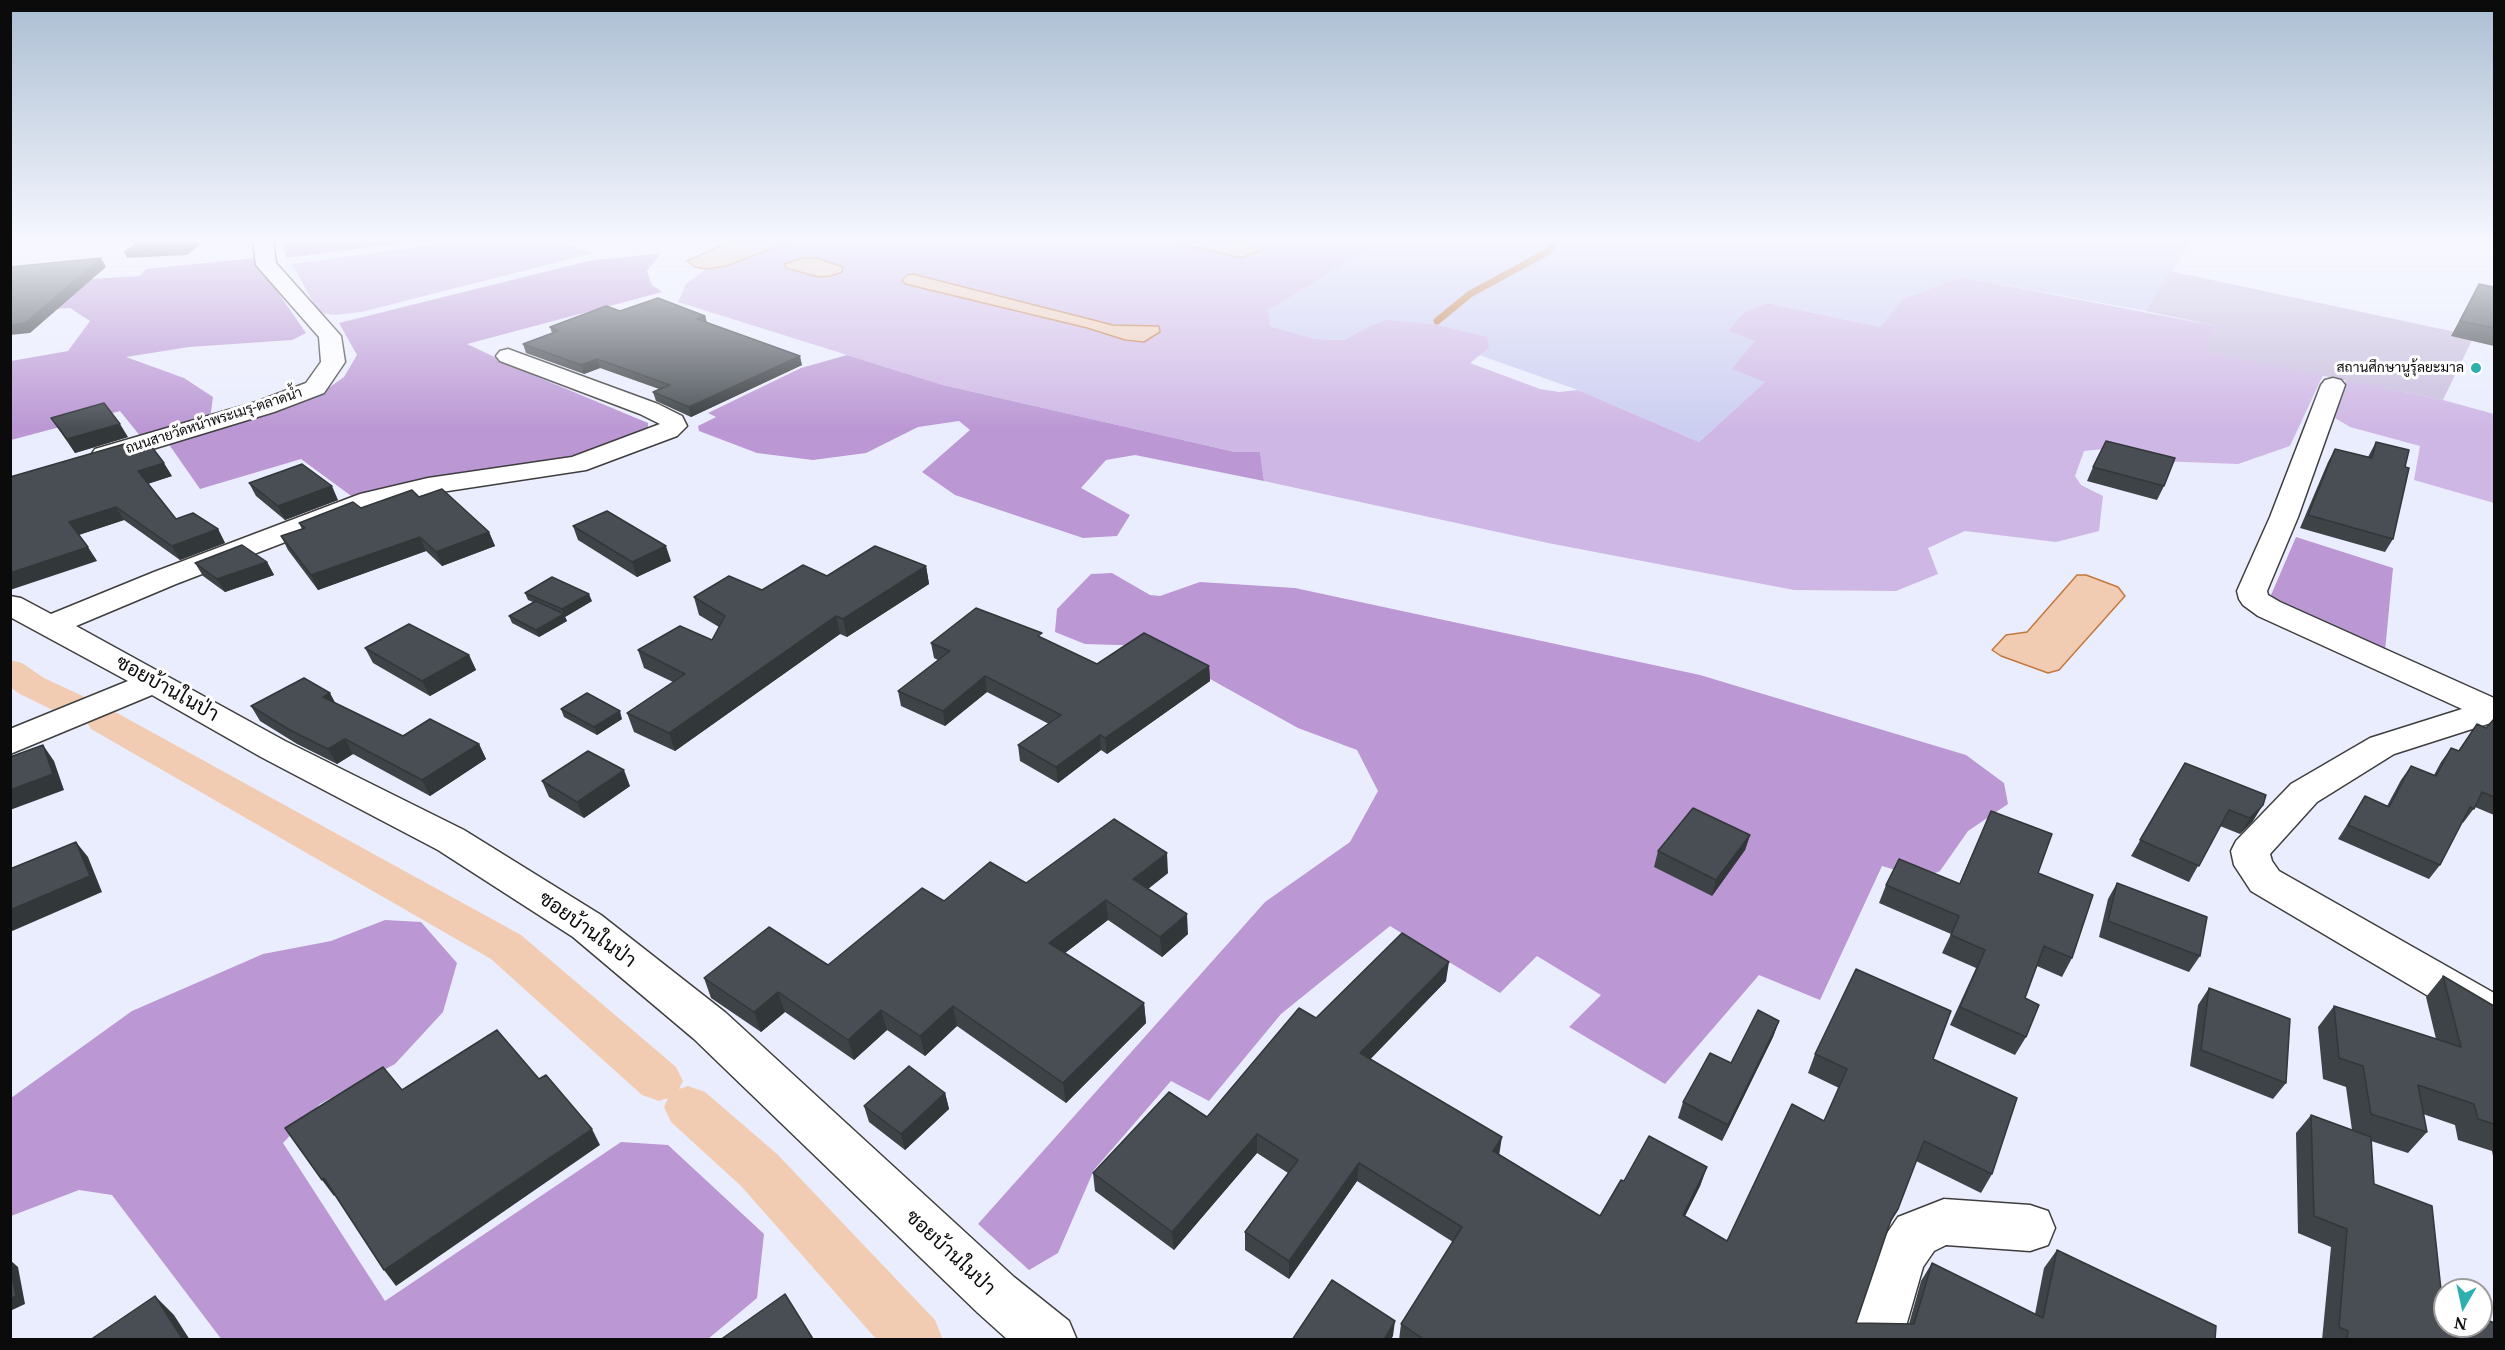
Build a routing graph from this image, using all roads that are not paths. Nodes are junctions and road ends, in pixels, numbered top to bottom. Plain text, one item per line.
1 (300, 303) edge
2 (508, 356) dead end
3 (2333, 385) dead end
4 (77, 463) edge
5 (10, 605) edge
6 (51, 625) junction
7 (154, 682) junction
8 (2494, 711) edge
9 (10, 743) edge
10 (2494, 1014) edge
11 (2030, 1228) dead end
12 (1050, 1340) edge
13 (1875, 1340) edge

1 - 4 street, ถนนสายวัดหน้าพระเมรุ-ตลาดน้ำ
2 - 6 street
3 - 8 street
5 - 6 street, ซอยบ้านในป่า
6 - 7 street, ซอยบ้านในป่า
7 - 9 street
7 - 12 street, ซอยบ้านในป่า
8 - 10 street
11 - 13 street

